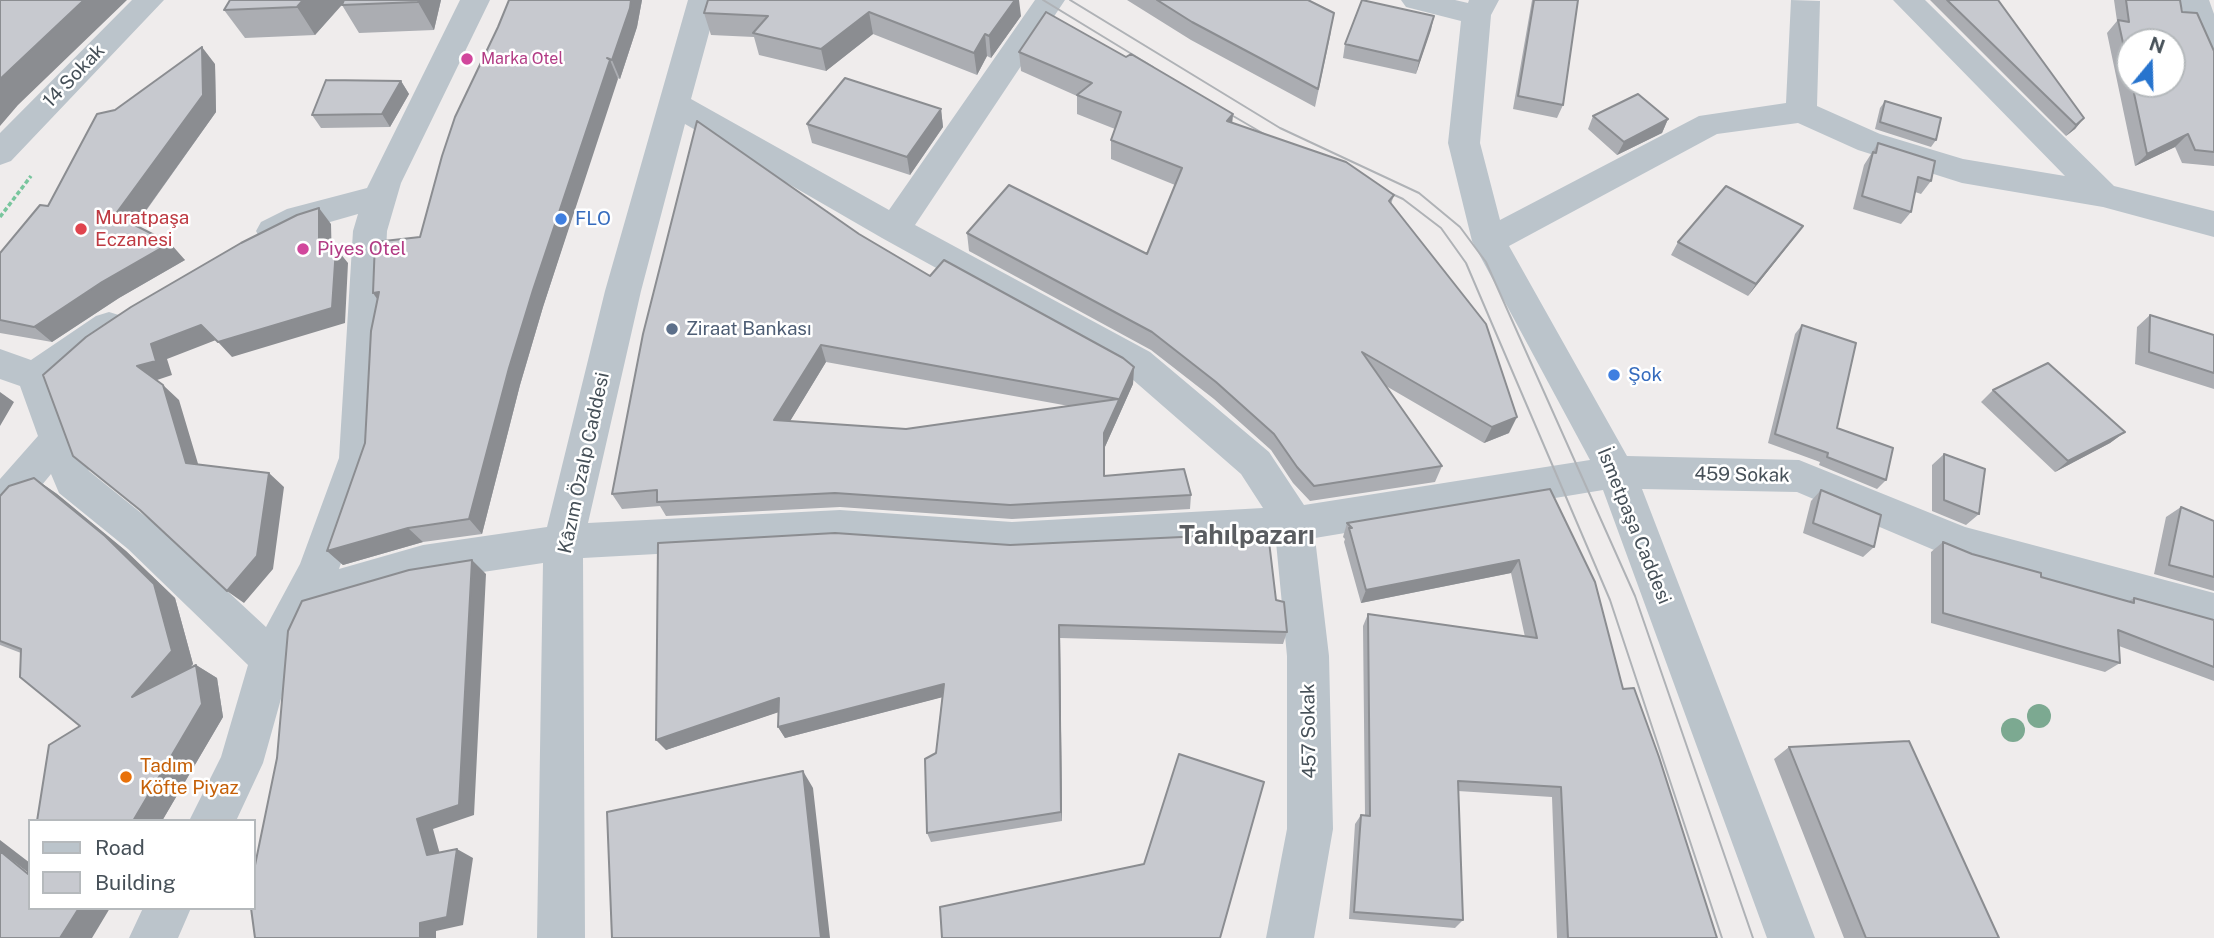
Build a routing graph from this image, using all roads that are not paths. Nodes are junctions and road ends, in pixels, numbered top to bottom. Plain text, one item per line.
1 (149, 0) edge
2 (475, 0) edge
3 (703, 0) edge
4 (1050, 0) edge
5 (1416, 0) edge
6 (1807, 0) edge
7 (1908, 0) edge
8 (2194, 0) edge
9 (1480, 7) edge
10 (2214, 56) edge
11 (675, 104) junction
12 (1801, 112) junction
13 (0, 153) edge
14 (2103, 194) junction
15 (381, 196) junction
16 (2214, 224) edge
17 (894, 229) junction
18 (1489, 241) junction
19 (241, 247) edge
20 (133, 310) edge
21 (17, 370) edge
22 (57, 440) junction
23 (1616, 472) junction
24 (0, 507) edge
25 (1294, 524) junction
26 (563, 543) junction
27 (304, 597) junction
28 (2214, 612) edge
29 (271, 659) junction
30 (213, 819) edge
31 (167, 910) edge
32 (153, 938) edge
33 (561, 938) edge
34 (1290, 938) edge
35 (1791, 938) edge

1 - 13 street, 14 Sokak
2 - 15 street
3 - 11 street, Kâzım Özalp Caddesi
4 - 17 street
5 - 9 street
6 - 12 street
7 - 14 street
8 - 10 street
9 - 18 street, İsmetpaşa Caddesi
11 - 17 street
11 - 26 street, Kâzım Özalp Caddesi
12 - 14 street
12 - 18 street
14 - 16 street
15 - 19 street
15 - 27 street
17 - 25 street
18 - 23 street, İsmetpaşa Caddesi
20 - 21 street
21 - 22 street
22 - 24 street
22 - 29 street
23 - 25 street, 459 Sokak
23 - 28 street, 459 Sokak
23 - 35 street, İsmetpaşa Caddesi
25 - 26 street, 459 Sokak
25 - 34 street, 457 Sokak
26 - 27 street, 459 Sokak
26 - 33 street, Kâzım Özalp Caddesi
27 - 29 street
29 - 30 street
31 - 32 street

